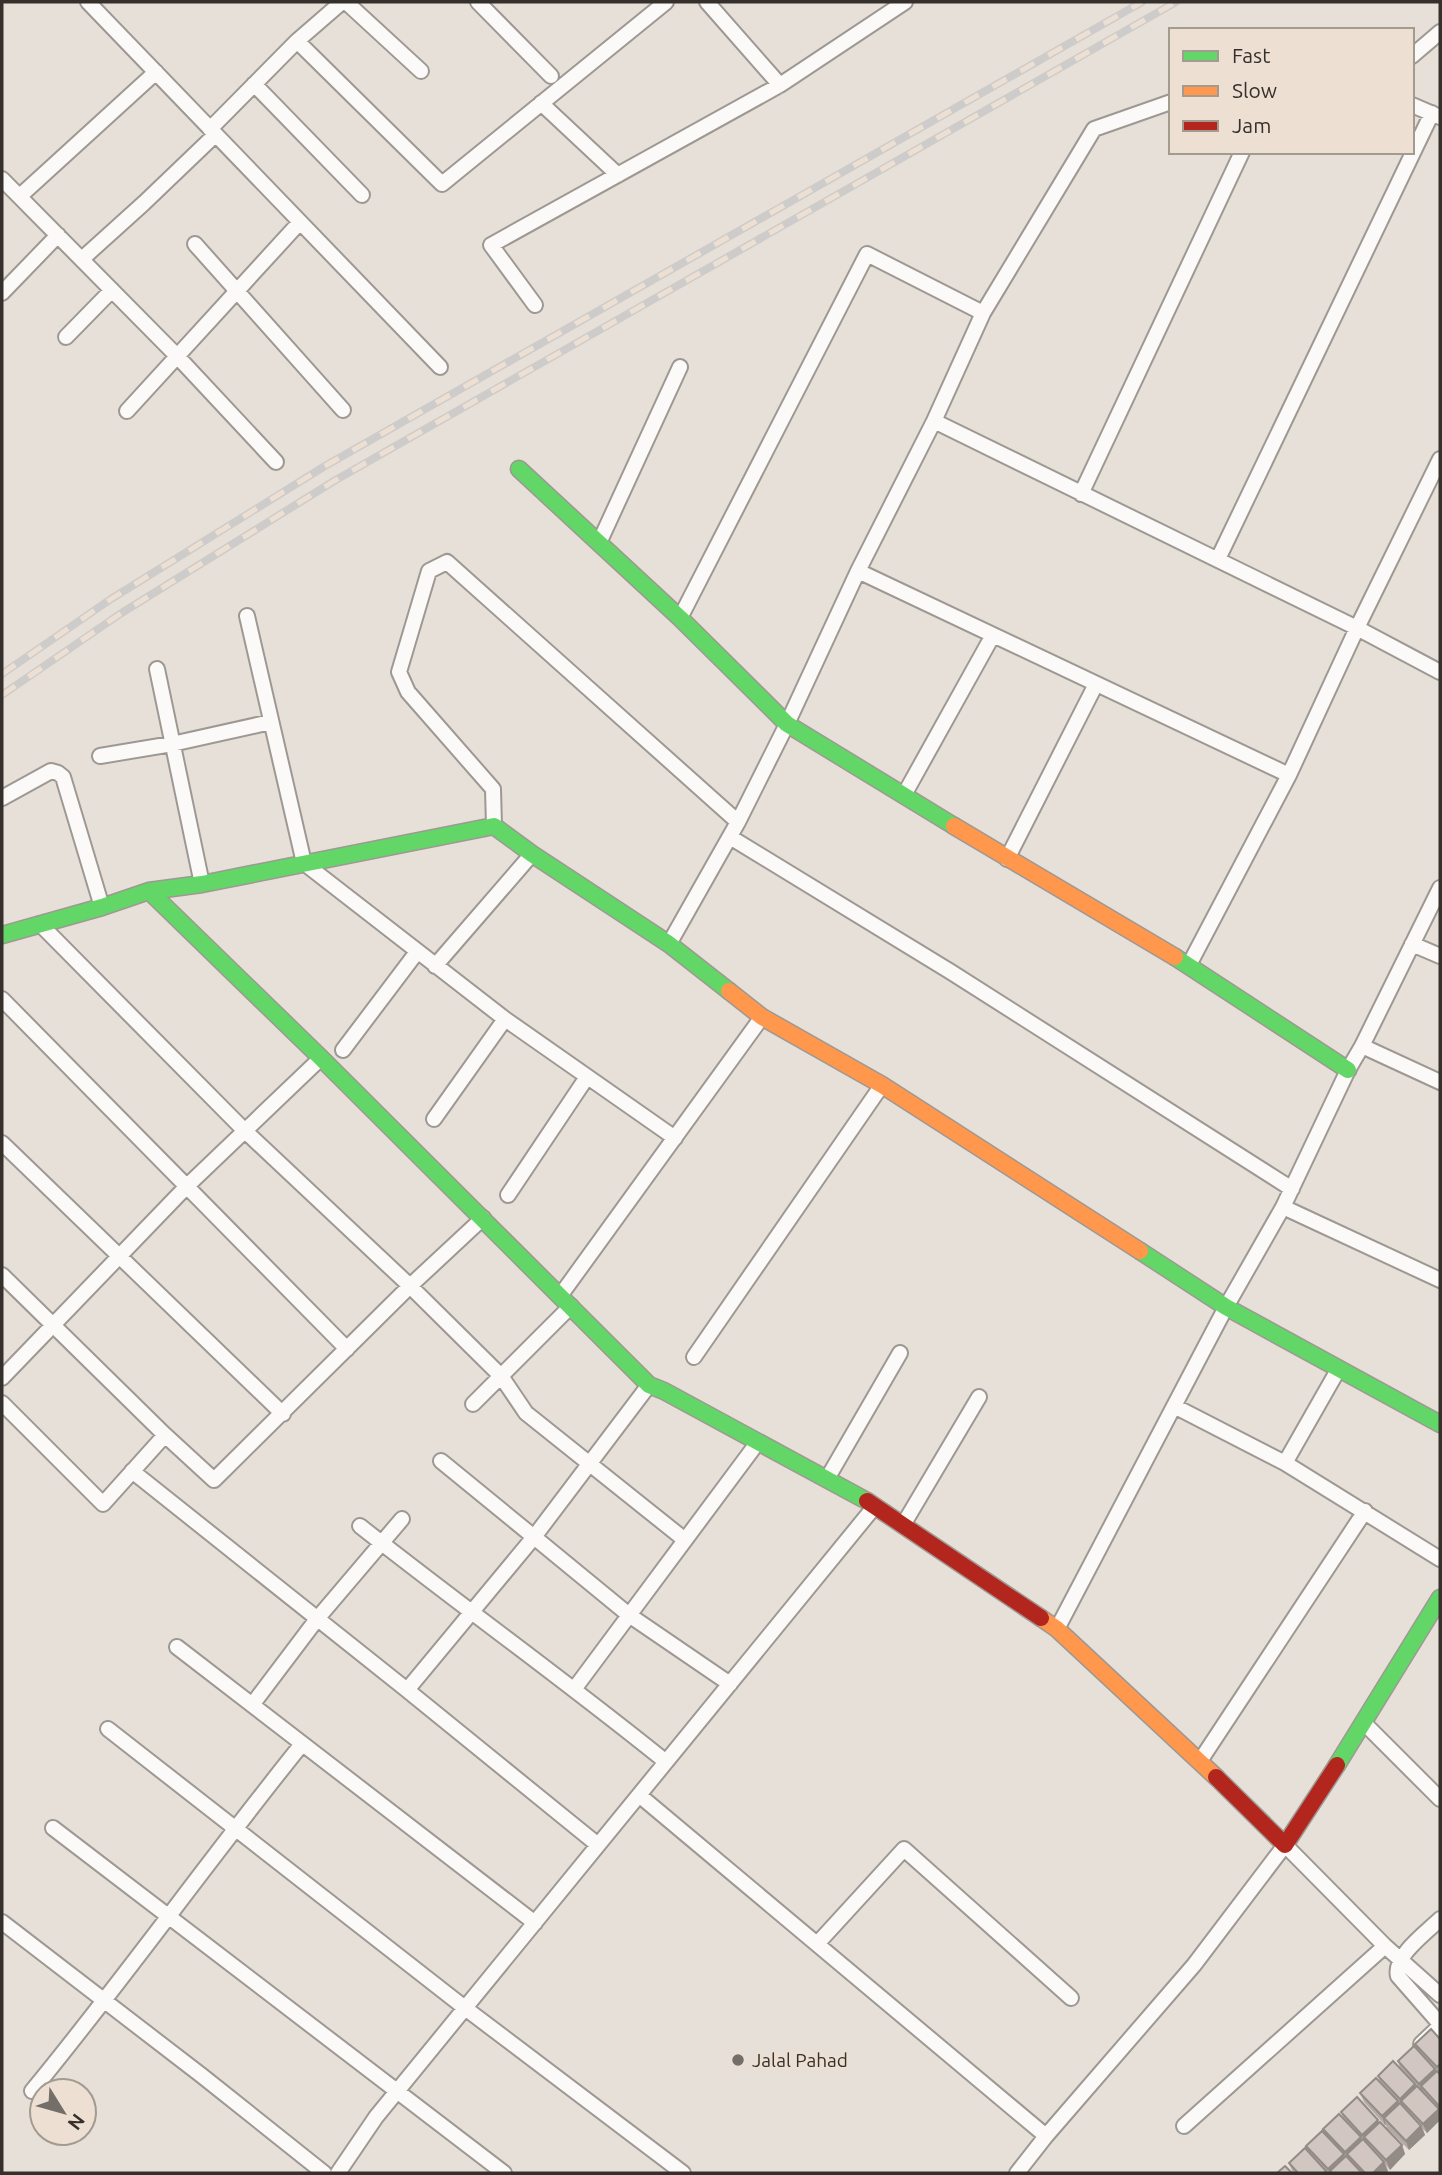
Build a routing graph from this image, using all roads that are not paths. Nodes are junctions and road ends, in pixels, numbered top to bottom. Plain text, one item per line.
1 (88, 2) edge
2 (344, 2) edge
3 (478, 2) edge
4 (666, 2) edge
5 (707, 2) edge
6 (905, 2) edge
7 (1440, 32) edge
8 (297, 41) junction
9 (1414, 55) edge
10 (421, 71) dead end
11 (156, 72) junction
12 (551, 76) dead end
13 (254, 84) junction
14 (780, 85) junction
15 (541, 103) junction
16 (1169, 103) edge
17 (1414, 106) edge
18 (1436, 115) edge
19 (213, 132) junction
20 (1241, 154) edge
21 (618, 175) junction
22 (2, 179) edge
23 (362, 195) dead end
24 (20, 196) junction
25 (300, 222) junction
26 (58, 235) junction
27 (195, 244) dead end
28 (82, 259) junction
29 (112, 290) junction
30 (237, 290) junction
31 (2, 292) edge
32 (535, 305) dead end
33 (983, 313) junction
34 (66, 337) dead end
35 (177, 356) junction
36 (680, 366) dead end
37 (440, 367) dead end
38 (343, 410) dead end
39 (127, 411) dead end
40 (934, 421) junction
41 (1440, 459) edge
42 (276, 462) dead end
43 (519, 469) dead end
44 (1081, 494) junction
45 (599, 543) junction
46 (1217, 559) junction
47 (858, 571) junction
48 (247, 616) dead end
49 (680, 618) junction
50 (1357, 628) junction
51 (993, 635) junction
52 (156, 669) dead end
53 (1440, 672) edge
54 (1096, 684) junction
55 (271, 722) junction
56 (787, 724) junction
57 (172, 744) junction
58 (100, 756) dead end
59 (1289, 775) junction
60 (904, 795) junction
61 (2, 798) edge
62 (738, 822) junction
63 (494, 825) junction
64 (730, 837) junction
65 (532, 854) junction
66 (1007, 859) junction
67 (304, 863) junction
68 (202, 884) junction
69 (1440, 888) edge
70 (149, 891) junction
71 (102, 907) junction
72 (40, 923) junction
73 (2, 934) edge
74 (669, 944) junction
75 (1412, 944) junction
76 (417, 952) junction
77 (1440, 956) edge
78 (1189, 965) junction
79 (435, 966) junction
80 (2, 999) edge
81 (762, 1017) junction
82 (505, 1019) junction
83 (1362, 1046) junction
84 (343, 1051) dead end
85 (321, 1058) junction
86 (1348, 1070) junction
87 (587, 1077) junction
88 (1440, 1082) edge
89 (881, 1085) junction
90 (434, 1119) dead end
91 (244, 1130) junction
92 (675, 1138) junction
93 (2, 1143) edge
94 (187, 1186) junction
95 (1292, 1189) junction
96 (508, 1195) dead end
97 (1283, 1207) junction
98 (483, 1218) junction
99 (121, 1256) junction
100 (2, 1275) edge
101 (1440, 1280) edge
102 (410, 1286) junction
103 (566, 1301) junction
104 (1226, 1307) junction
105 (53, 1324) junction
106 (347, 1349) junction
107 (900, 1353) dead end
108 (694, 1357) dead end
109 (1338, 1370) junction
110 (501, 1376) junction
111 (2, 1378) edge
112 (649, 1385) junction
113 (979, 1397) dead end
114 (2, 1403) edge
115 (473, 1404) dead end
116 (1174, 1406) junction
117 (283, 1414) junction
118 (1440, 1424) edge
119 (165, 1435) junction
120 (758, 1442) junction
121 (440, 1461) dead end
122 (1285, 1463) junction
123 (589, 1465) junction
124 (132, 1471) junction
125 (827, 1479) junction
126 (875, 1506) junction
127 (1365, 1511) junction
128 (402, 1519) dead end
129 (904, 1525) junction
130 (360, 1526) dead end
131 (534, 1537) junction
132 (685, 1540) junction
133 (382, 1543) junction
134 (1440, 1559) edge
135 (1440, 1598) edge
136 (470, 1613) junction
137 (629, 1615) junction
138 (317, 1619) junction
139 (1057, 1629) junction
140 (177, 1647) dead end
141 (730, 1684) junction
142 (575, 1688) junction
143 (407, 1690) junction
144 (252, 1705) junction
145 (1364, 1723) junction
146 (108, 1730) dead end
147 (302, 1744) junction
148 (1200, 1761) junction
149 (666, 1762) junction
150 (639, 1795) junction
151 (1440, 1799) edge
152 (53, 1828) dead end
153 (234, 1828) junction
154 (598, 1845) junction
155 (1285, 1845) junction
156 (169, 1916) junction
157 (1440, 1919) edge
158 (2, 1922) edge
159 (535, 1923) junction
160 (817, 1944) junction
161 (1385, 1946) junction
162 (1400, 1958) junction
163 (1440, 1995) edge
164 (1071, 1998) dead end
165 (105, 2001) junction
166 (465, 2008) junction
167 (1440, 2025) edge
168 (1411, 2053) edge
169 (43, 2077) edge
170 (398, 2090) junction
171 (1184, 2126) dead end
172 (1046, 2136) junction
173 (324, 2173) edge
174 (338, 2173) edge
175 (504, 2173) edge
176 (683, 2173) edge
177 (1017, 2173) edge

1 - 11 street
2 - 8 street
2 - 10 street
3 - 12 street
4 - 15 street
5 - 14 street
6 - 14 street
7 - 9 street
8 - 13 street
8 - 15 street
11 - 19 street
11 - 24 street
13 - 19 street
13 - 23 street
14 - 21 street
15 - 21 street
16 - 33 street
17 - 18 street
18 - 46 street
19 - 25 street
19 - 28 street
20 - 44 street
21 - 32 street
22 - 24 street
24 - 26 street
25 - 30 street
25 - 37 street
26 - 28 street
26 - 31 street
27 - 30 street
28 - 29 street
29 - 34 street
29 - 35 street
30 - 35 street
30 - 38 street
33 - 40 street
33 - 49 street
35 - 39 street
35 - 42 street
36 - 45 street
40 - 44 street
40 - 47 street
41 - 50 street
43 - 45 street
44 - 46 street
45 - 49 street
46 - 50 street
47 - 51 street
47 - 56 street
48 - 55 street
49 - 56 street
50 - 53 street
50 - 59 street
51 - 54 street
51 - 60 street
52 - 57 street
54 - 59 street
54 - 66 street
55 - 57 street
55 - 67 street
56 - 60 street
56 - 62 street
57 - 58 street
57 - 68 street
59 - 78 street
60 - 66 street
61 - 71 street
62 - 63 street
62 - 64 street
63 - 65 street
63 - 67 street
64 - 74 street
64 - 95 street
65 - 74 street
65 - 79 street
66 - 78 street
67 - 68 street
67 - 76 street
68 - 70 street
69 - 75 street
70 - 71 street
70 - 85 street
71 - 72 street
72 - 73 street
72 - 91 street
74 - 81 street
75 - 77 street
75 - 83 street
76 - 79 street
76 - 84 street
78 - 86 street
79 - 82 street
80 - 94 street
81 - 89 street
81 - 92 street
82 - 87 street
82 - 90 street
83 - 86 street
83 - 88 street
85 - 91 street
85 - 98 street
86 - 95 street
87 - 92 street
87 - 96 street
89 - 104 street
89 - 108 street
91 - 94 street
91 - 102 street
92 - 103 street
93 - 99 street
94 - 99 street
94 - 106 street
95 - 97 street
97 - 101 street
97 - 104 street
98 - 102 street
98 - 103 street
99 - 105 street
99 - 117 street
100 - 105 street
102 - 106 street
102 - 110 street
103 - 110 street
103 - 112 street
104 - 109 street
104 - 116 street
105 - 111 street
105 - 119 street
106 - 117 street
107 - 125 street
109 - 118 street
109 - 122 street
110 - 115 street
110 - 123 street
112 - 120 street
112 - 123 street
113 - 129 street
114 - 124 street
116 - 122 street
116 - 139 street
117 - 119 street
119 - 124 street
120 - 125 street
120 - 132 street
121 - 131 street
122 - 127 street
123 - 131 street
123 - 132 street
124 - 138 street
125 - 126 street
126 - 129 street
126 - 141 street
127 - 134 street
127 - 148 street
128 - 133 street
129 - 139 street
130 - 133 street
131 - 136 street
131 - 137 street
132 - 137 street
133 - 136 street
133 - 138 street
135 - 145 street
136 - 142 street
136 - 143 street
137 - 141 street
137 - 142 street
138 - 143 street
138 - 144 street
139 - 148 street
140 - 144 street
141 - 149 street
142 - 149 street
143 - 154 street
144 - 147 street
145 - 151 street
145 - 155 street
146 - 153 street
147 - 153 street
147 - 159 street
148 - 155 street
149 - 150 street
150 - 154 street
150 - 160 street
152 - 156 street
153 - 156 street
153 - 166 street
154 - 159 street
155 - 161 street
155 - 172 street
156 - 165 street
156 - 170 street
157 - 162 street
158 - 165 street
159 - 166 street
160 - 164 street
160 - 172 street
161 - 162 street
161 - 171 street
162 - 163 street
162 - 167 street
165 - 169 street
165 - 173 street
166 - 170 street
166 - 176 street
167 - 168 street
170 - 174 street
170 - 175 street
172 - 177 street

